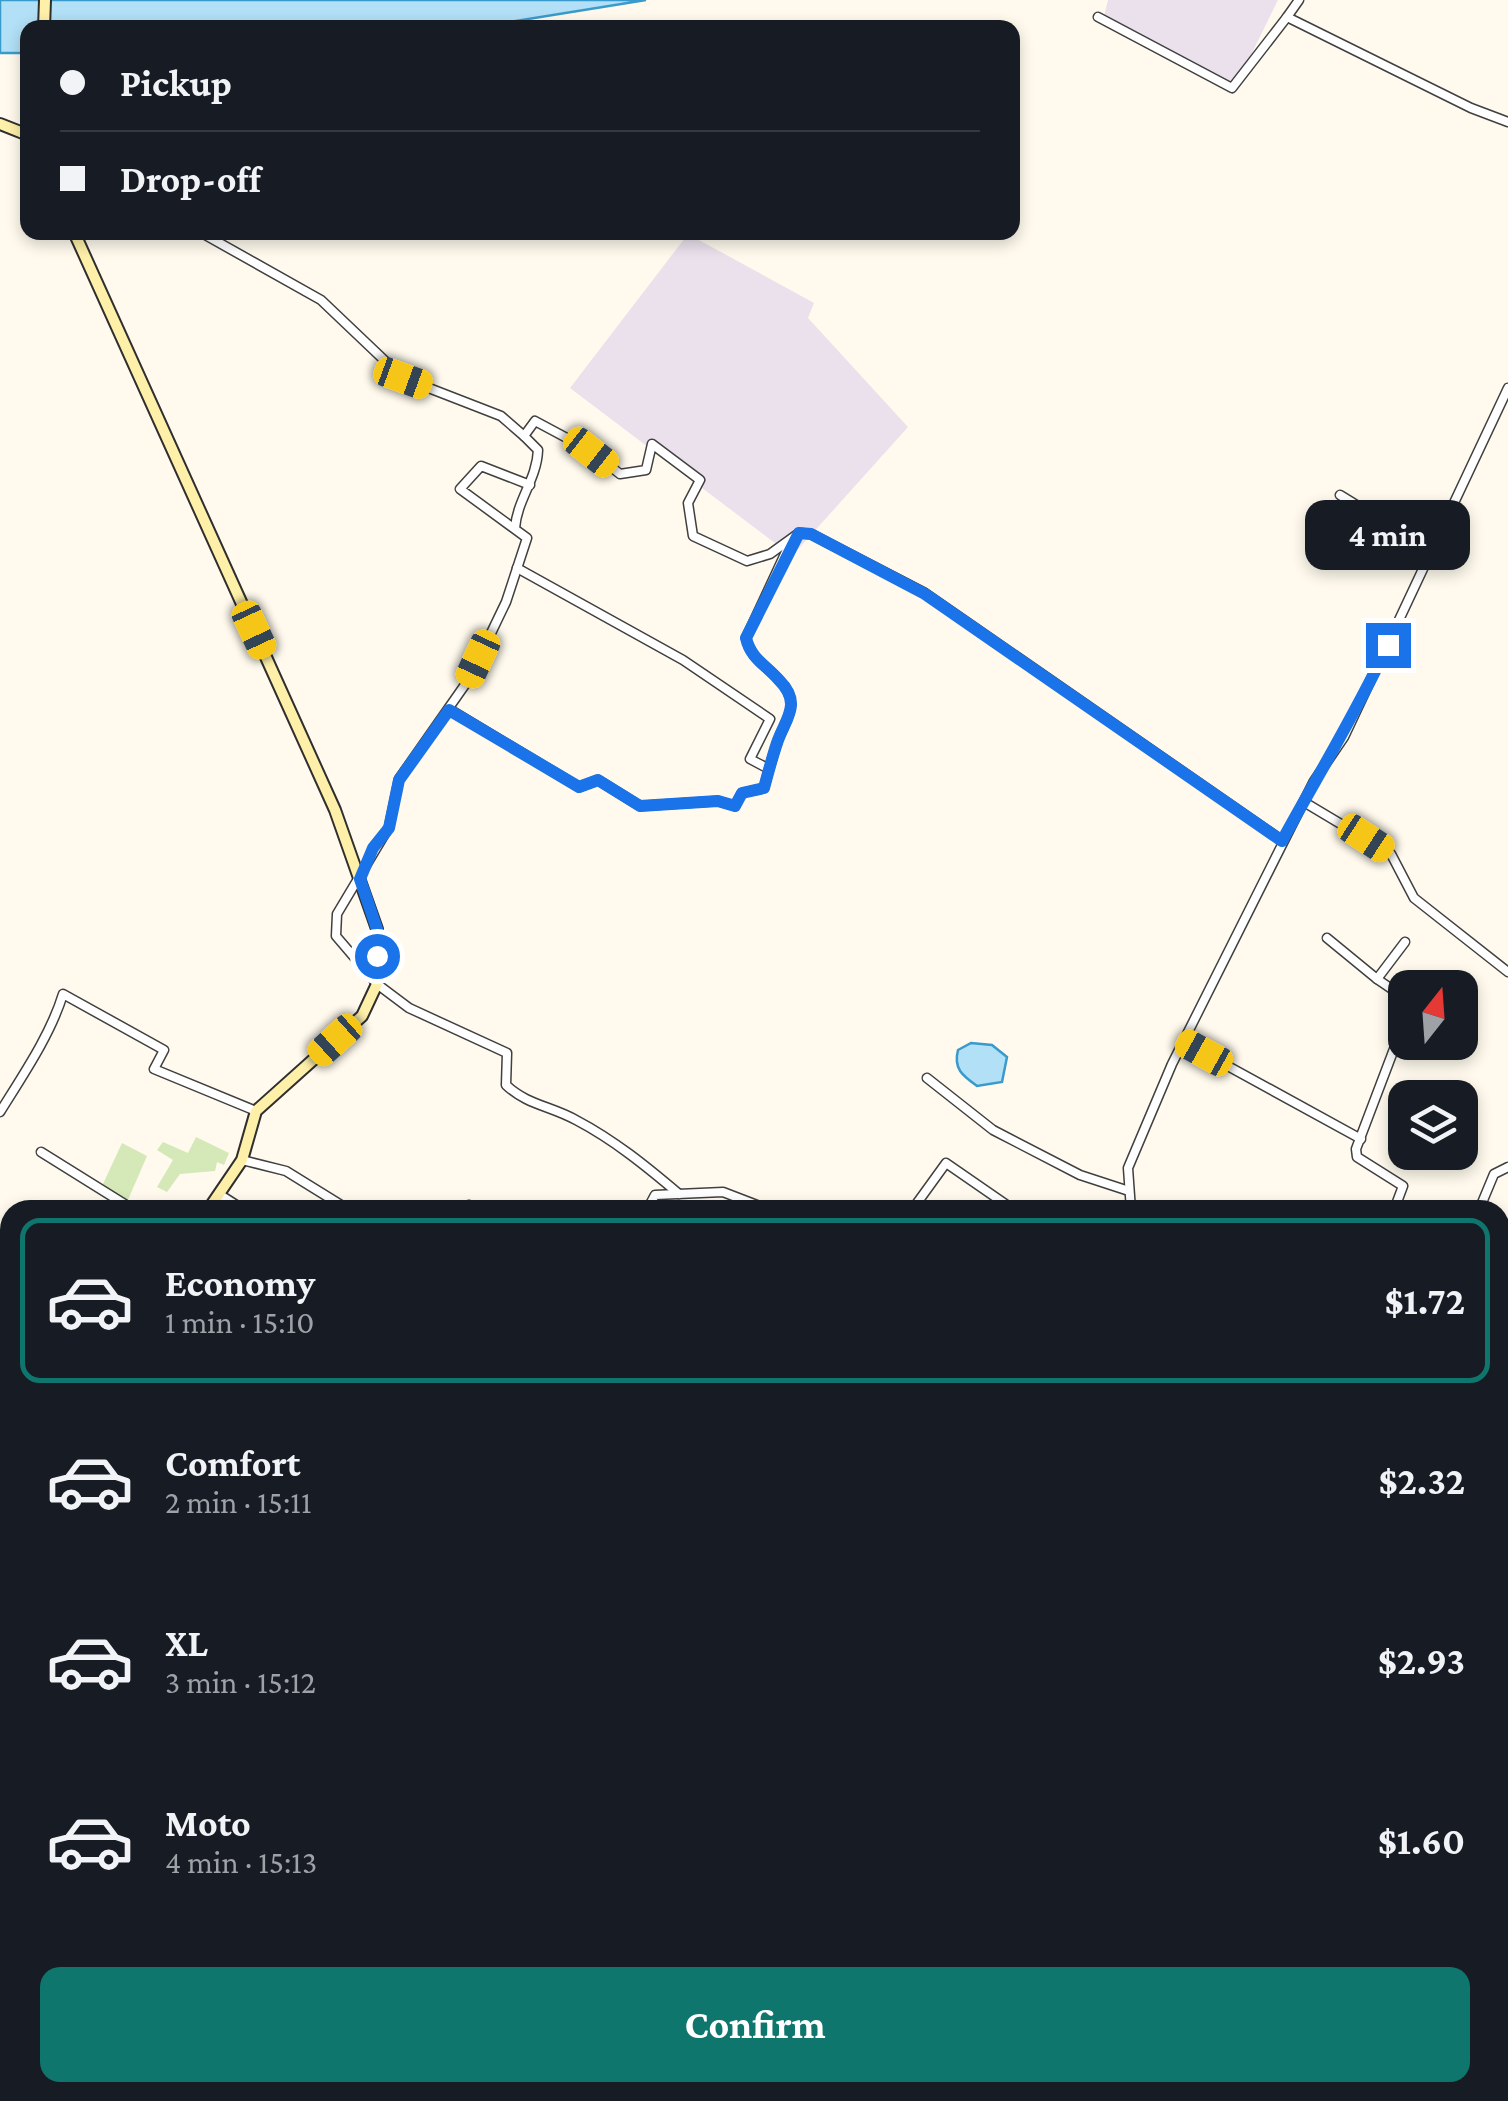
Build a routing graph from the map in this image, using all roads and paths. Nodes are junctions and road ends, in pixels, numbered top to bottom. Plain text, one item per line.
1 (1300, 0) edge
2 (1287, 16) junction
3 (1098, 18) dead end
4 (1508, 122) edge
5 (78, 240) edge
6 (214, 240) edge
7 (1508, 388) edge
8 (524, 436) junction
9 (530, 485) junction
10 (1340, 495) dead end
11 (515, 528) junction
12 (793, 537) junction
13 (1432, 552) junction
14 (517, 568) junction
15 (449, 710) junction
16 (769, 769) junction
17 (1304, 802) junction
18 (1282, 841) junction
19 (360, 879) junction
20 (1327, 938) dead end
21 (1405, 942) dead end
22 (1508, 972) edge
23 (1377, 978) junction
24 (377, 984) junction
25 (1388, 986) edge
26 (1184, 1042) junction
27 (1390, 1060) edge
28 (927, 1078) dead end
29 (256, 1111) junction
30 (0, 1112) edge
31 (1361, 1138) junction
32 (41, 1152) dead end
33 (242, 1160) junction
34 (1508, 1167) edge
35 (1128, 1191) junction
36 (219, 1194) junction
37 (679, 1194) junction
38 (118, 1200) edge
39 (215, 1200) edge
40 (228, 1200) edge
41 (333, 1200) edge
42 (652, 1200) edge
43 (744, 1200) edge
44 (919, 1200) edge
45 (1000, 1200) edge
46 (1129, 1200) edge
47 (1398, 1200) edge
48 (1483, 1200) edge

1 - 2 street
2 - 3 street
2 - 4 street
5 - 19 street
6 - 8 street
7 - 13 street
8 - 9 street
8 - 12 street
9 - 11 street
9 - 11 street
10 - 13 street
11 - 14 street
12 - 16 street
12 - 18 street
13 - 17 street
14 - 15 street
14 - 16 street
15 - 16 street
15 - 19 street
17 - 18 street
17 - 22 street
18 - 26 street
19 - 24 street
19 - 24 street
20 - 23 street
21 - 23 street
23 - 25 street
24 - 29 street
24 - 37 street
26 - 31 street
26 - 35 street
27 - 31 street
28 - 35 street
29 - 30 street
29 - 33 street
31 - 47 street
32 - 38 street
33 - 36 street
33 - 41 street
34 - 48 street
35 - 46 street
36 - 39 street
36 - 40 street
37 - 42 street
37 - 43 street
44 - 45 street

